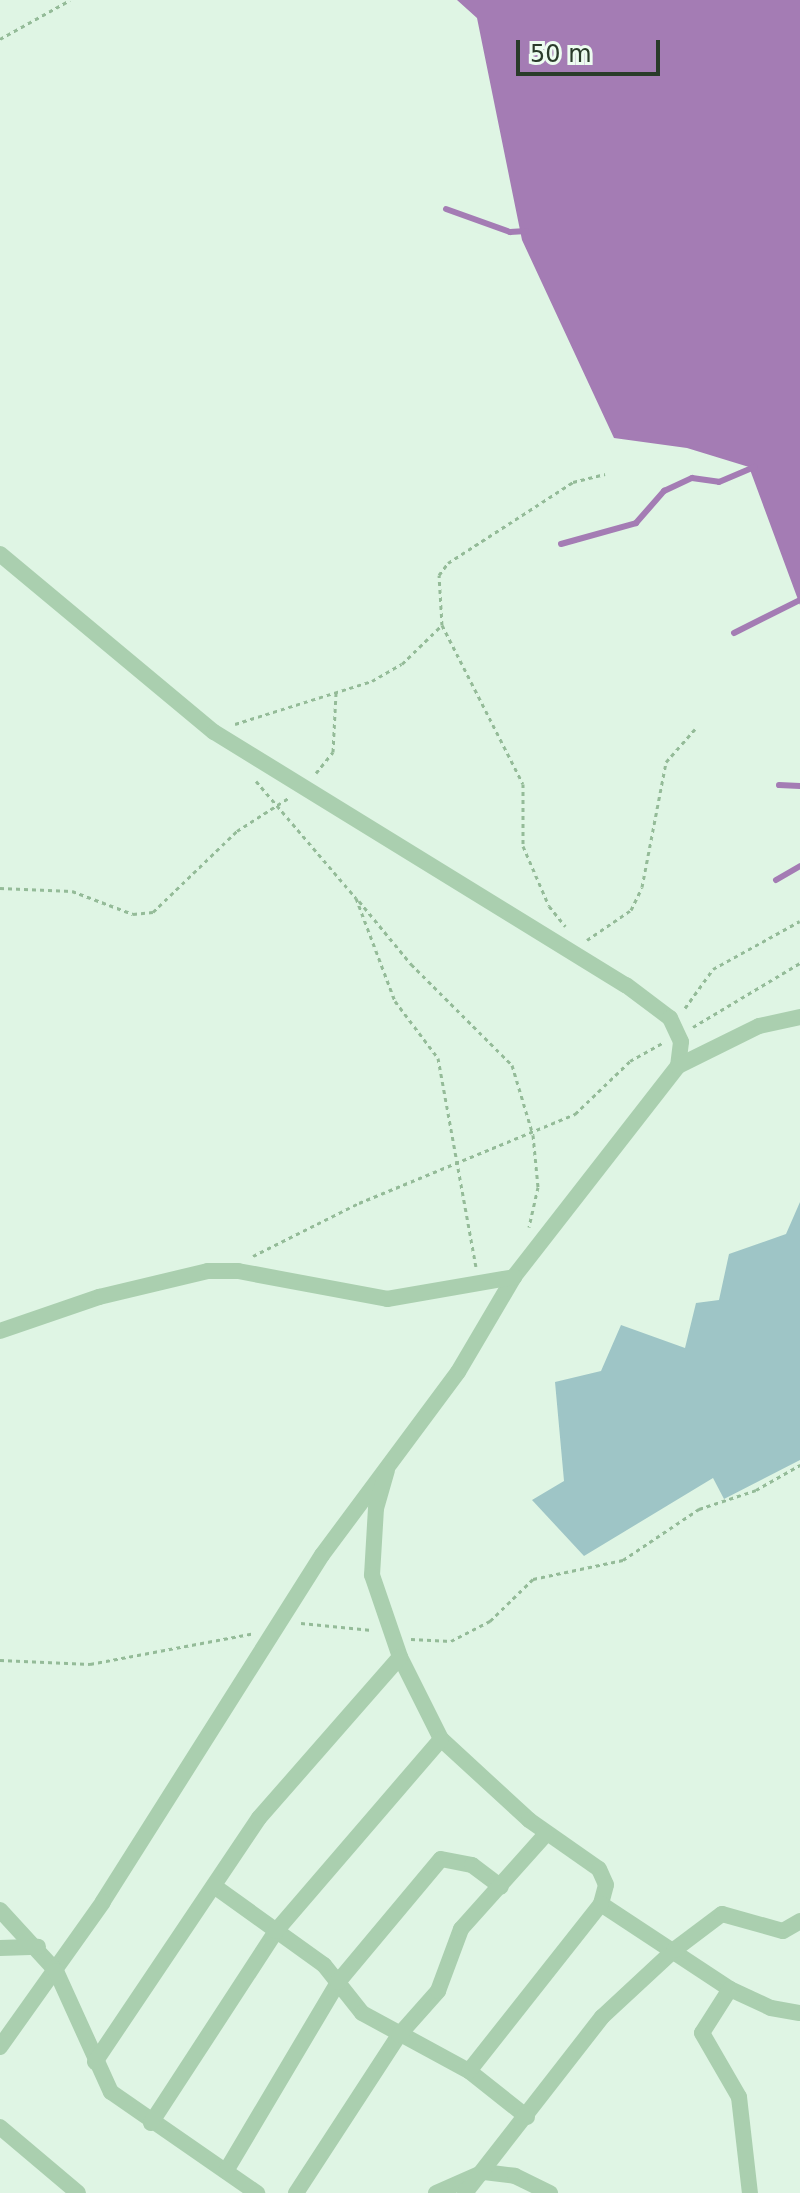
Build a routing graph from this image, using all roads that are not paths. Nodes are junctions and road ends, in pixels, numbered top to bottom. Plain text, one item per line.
1 (0, 554) edge
2 (800, 1017) edge
3 (678, 1066) junction
4 (514, 1277) junction
5 (0, 1331) edge
6 (392, 1453) junction
7 (400, 1657) junction
8 (441, 1739) junction
9 (546, 1834) junction
10 (214, 1886) junction
11 (501, 1887) junction
12 (601, 1904) junction
13 (0, 1910) edge
14 (800, 1921) edge
15 (276, 1931) junction
16 (38, 1947) junction
17 (0, 1948) edge
18 (674, 1950) junction
19 (56, 1971) junction
20 (338, 1982) junction
21 (730, 1989) junction
22 (800, 2013) edge
23 (399, 2035) junction
24 (0, 2047) edge
25 (95, 2062) junction
26 (469, 2071) junction
27 (527, 2117) junction
28 (151, 2123) junction
29 (0, 2127) edge
30 (226, 2171) junction
31 (484, 2172) junction
32 (78, 2193) edge
33 (257, 2193) edge
34 (296, 2193) edge
35 (436, 2193) edge
36 (465, 2193) edge
37 (550, 2193) edge
38 (750, 2193) edge

1 - 3 street
2 - 3 street
3 - 4 street
4 - 5 street
4 - 6 street
6 - 7 street
6 - 19 street
7 - 8 street
7 - 10 street
8 - 9 street
8 - 15 street
9 - 11 street
9 - 12 street
10 - 15 street
10 - 25 street
11 - 20 street
11 - 23 street
12 - 18 street
12 - 26 street
13 - 16 street
14 - 18 street
15 - 20 street
15 - 28 street
16 - 17 street
16 - 19 street
18 - 21 street
18 - 27 street
19 - 24 street
19 - 25 street
20 - 23 street
20 - 30 street
21 - 22 street
21 - 38 street
23 - 26 street
23 - 34 street
25 - 28 street
26 - 27 street
27 - 31 street
28 - 30 street
29 - 32 street
30 - 33 street
31 - 35 street
31 - 36 street
31 - 37 street

